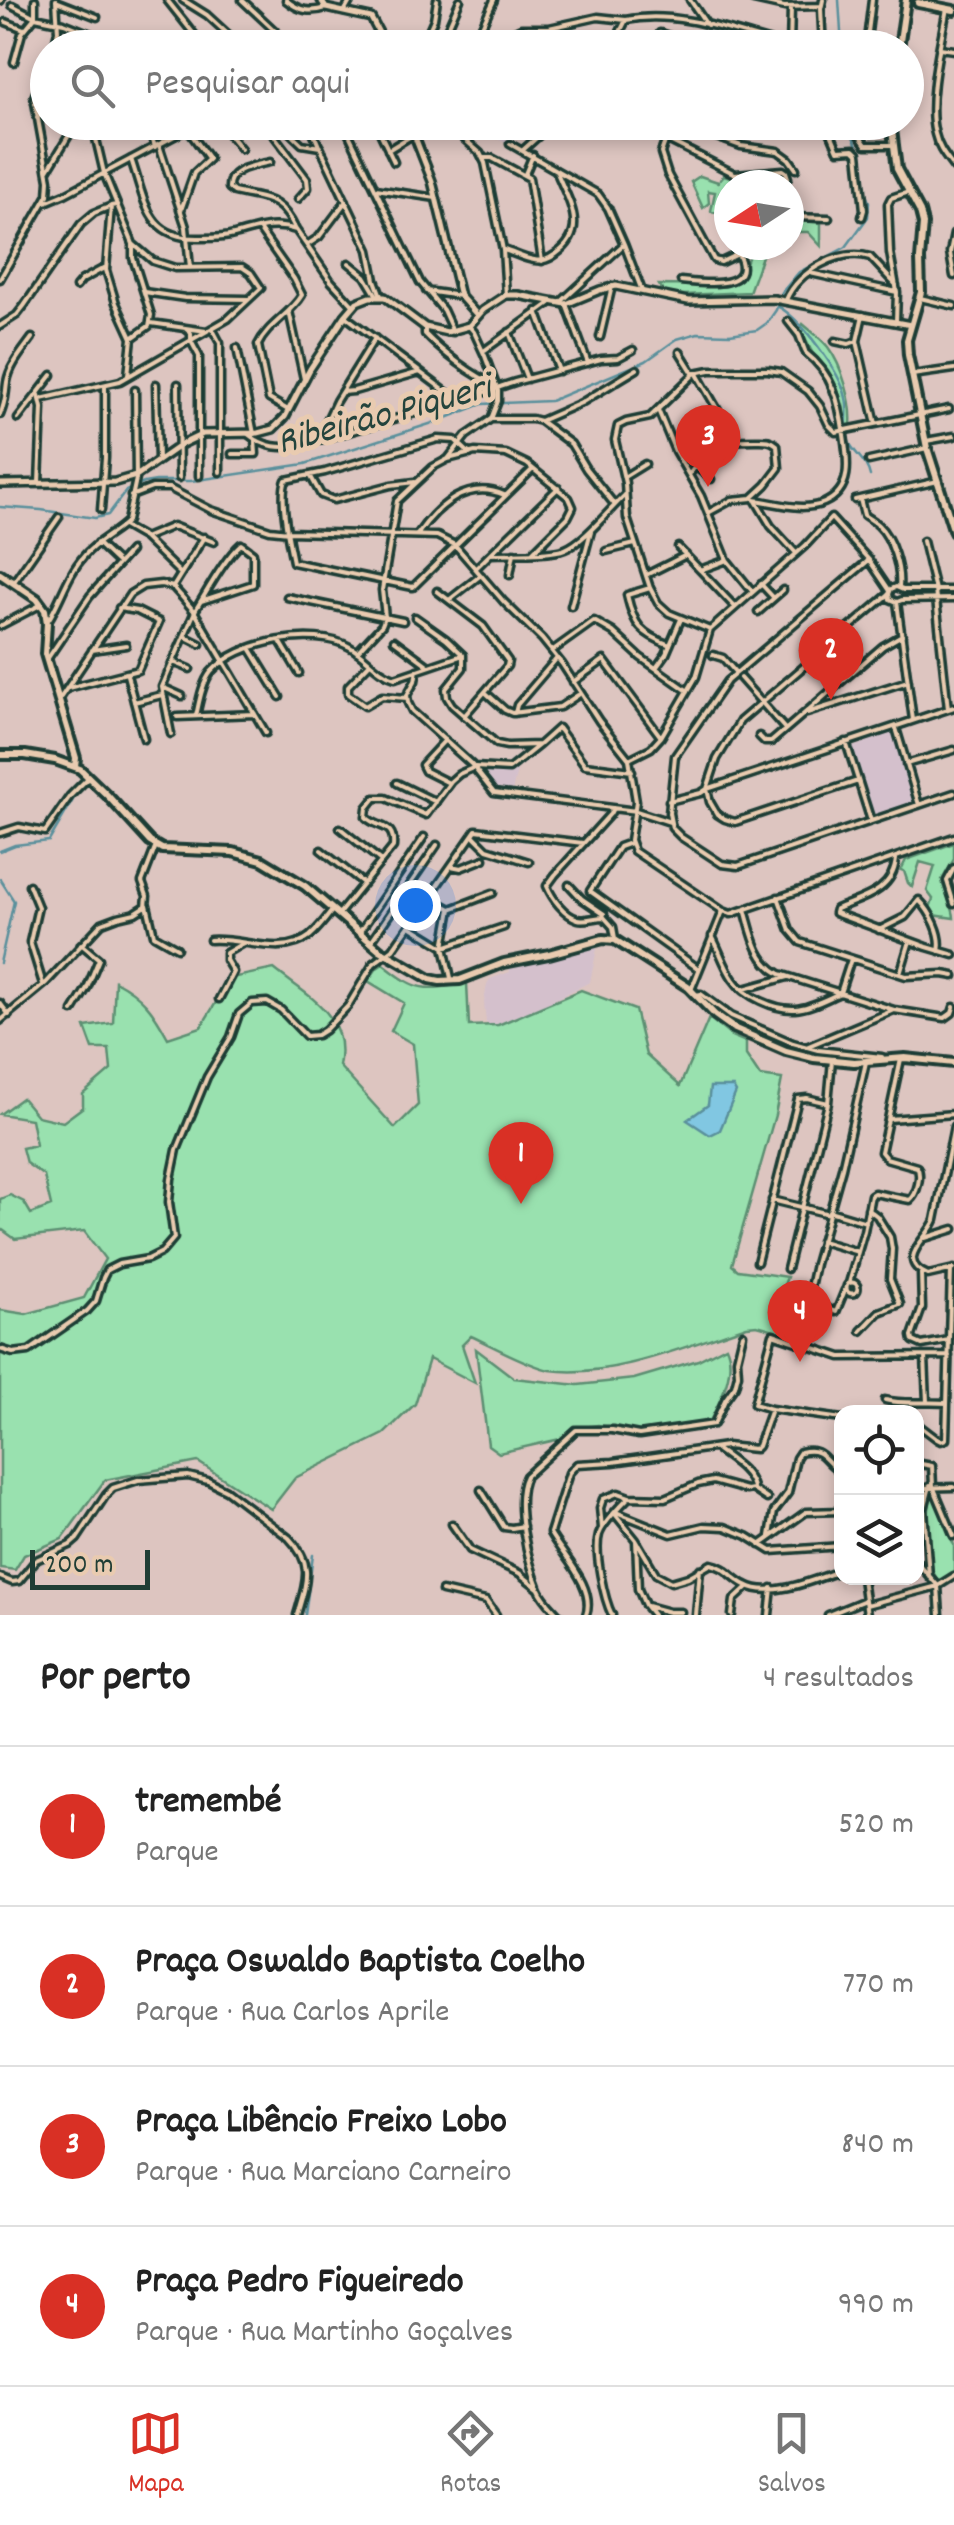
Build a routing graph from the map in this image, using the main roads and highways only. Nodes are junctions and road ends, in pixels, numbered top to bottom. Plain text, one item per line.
1 (918, 1) edge
2 (948, 9) edge
3 (902, 30) edge
4 (892, 140) edge
5 (950, 503) edge
6 (954, 532) edge
7 (0, 574) edge
8 (0, 755) edge
9 (74, 760) junction
10 (954, 1063) edge

1 - 2 main road
1 - 3 main road
4 - 5 main road
5 - 6 main road
7 - 9 main road
8 - 9 main road
9 - 10 main road

